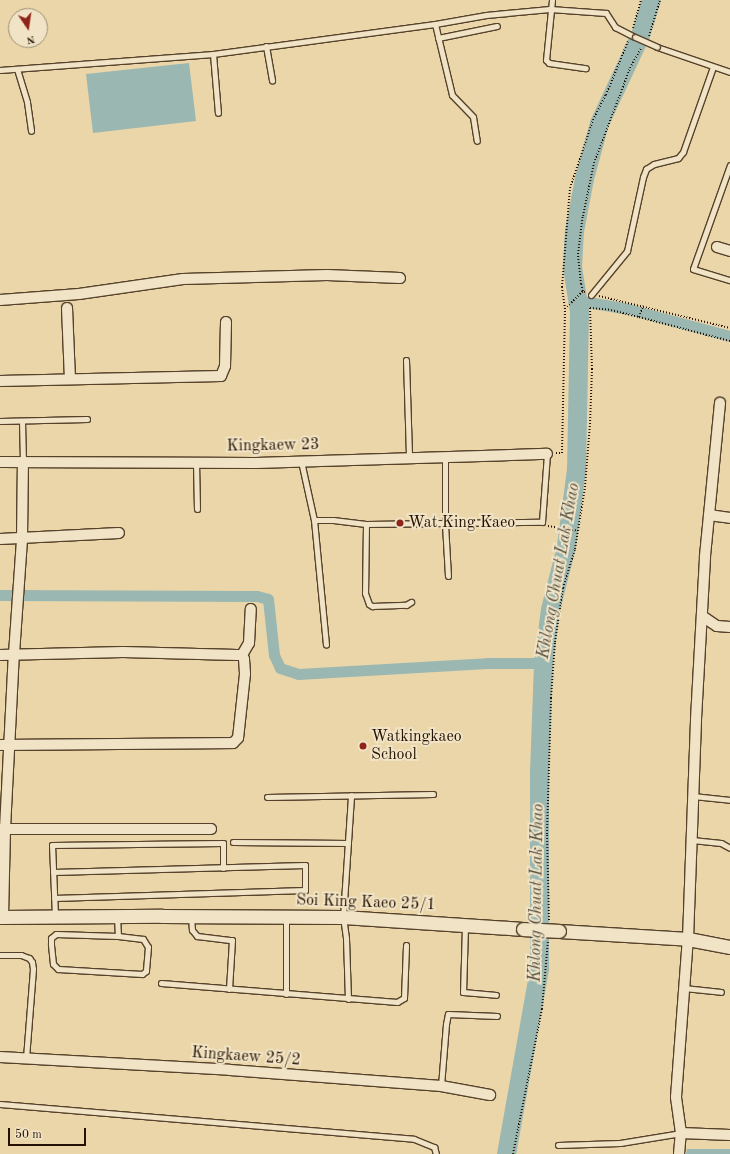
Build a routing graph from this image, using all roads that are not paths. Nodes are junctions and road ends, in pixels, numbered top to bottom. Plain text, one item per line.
1 (552, 0) edge
2 (550, 9) junction
3 (435, 24) junction
4 (497, 26) dead end
5 (438, 38) junction
6 (266, 46) junction
7 (212, 54) junction
8 (713, 67) junction
9 (586, 68) dead end
10 (17, 69) junction
11 (0, 70) edge
12 (730, 72) edge
13 (272, 80) dead end
14 (218, 113) dead end
15 (31, 131) dead end
16 (477, 141) dead end
17 (730, 165) edge
18 (717, 247) dead end
19 (730, 251) edge
20 (400, 278) dead end
21 (730, 280) edge
22 (591, 295) road end
23 (0, 300) edge
24 (67, 308) dead end
25 (226, 322) dead end
26 (406, 360) dead end
27 (70, 379) junction
28 (0, 381) edge
29 (720, 403) dead end
30 (87, 419) dead end
31 (0, 421) edge
32 (22, 421) junction
33 (547, 454) joint
34 (445, 457) junction
35 (409, 458) junction
36 (301, 461) junction
37 (0, 462) edge
38 (23, 462) junction
39 (196, 462) junction
40 (197, 509) dead end
41 (709, 515) junction
42 (730, 518) edge
43 (314, 520) junction
44 (366, 524) junction
45 (445, 524) junction
46 (119, 533) dead end
47 (22, 538) junction
48 (0, 539) edge
49 (448, 576) dead end
50 (411, 602) dead end
51 (251, 609) dead end
52 (702, 616) junction
53 (730, 627) edge
54 (326, 644) dead end
55 (0, 654) edge
56 (14, 654) junction
57 (242, 655) junction
58 (5, 745) edge
59 (433, 794) dead end
60 (350, 795) junction
61 (694, 796) junction
62 (267, 797) dead end
63 (730, 800) edge
64 (2, 829) edge
65 (211, 829) dead end
66 (692, 840) junction
67 (233, 842) dead end
68 (348, 843) junction
69 (730, 848) edge
70 (223, 868) junction
71 (53, 872) junction
72 (54, 898) junction
73 (117, 916) junction
74 (191, 916) junction
75 (2, 917) edge
76 (55, 917) junction
77 (286, 917) junction
78 (343, 917) junction
79 (465, 925) junction
80 (118, 936) junction
81 (688, 939) junction
82 (406, 945) dead end
83 (730, 947) edge
84 (0, 955) edge
85 (161, 983) dead end
86 (684, 988) junction
87 (229, 989) junction
88 (721, 992) dead end
89 (286, 994) junction
90 (496, 995) dead end
91 (348, 999) junction
92 (497, 1016) dead end
93 (0, 1057) edge
94 (26, 1058) junction
95 (441, 1086) junction
96 (490, 1095) dead end
97 (0, 1104) edge
98 (681, 1133) junction
99 (730, 1135) edge
100 (558, 1145) dead end
101 (436, 1154) edge
102 (679, 1154) edge

1 - 2 lane
2 - 3 lane
2 - 8 lane, bridge
2 - 9 lane
3 - 5 lane
3 - 6 lane
4 - 5 lane
5 - 16 lane
6 - 7 lane
6 - 13 lane
7 - 10 lane
7 - 14 lane
8 - 12 lane
8 - 22 lane
10 - 11 lane
10 - 15 lane
17 - 21 lane
18 - 19 street
20 - 23 street
24 - 27 street
25 - 27 street
26 - 35 lane
27 - 28 street
29 - 41 street
30 - 32 lane
31 - 32 lane
32 - 38 lane
33 - 34 street, Kingkaew 23
33 - 45 lane
34 - 35 street, Kingkaew 23
34 - 45 lane
35 - 36 street, Kingkaew 23
36 - 39 street, Kingkaew 23
36 - 43 lane
37 - 38 street, Kingkaew 23
38 - 39 street, Kingkaew 23
38 - 47 street
39 - 40 lane
41 - 42 street
41 - 52 street
43 - 44 lane
43 - 54 lane
44 - 45 lane
44 - 50 lane
45 - 49 lane
46 - 47 street
47 - 48 street
47 - 56 street
51 - 57 street
52 - 53 street
52 - 61 street
55 - 56 street
56 - 57 street
56 - 58 street
57 - 58 street
58 - 64 street
59 - 60 lane
60 - 62 lane
60 - 68 lane
61 - 63 lane
61 - 66 street
64 - 65 street
64 - 75 street
66 - 69 lane
66 - 81 street
67 - 68 lane
68 - 78 lane
70 - 71 lane
70 - 71 lane
70 - 72 lane
71 - 72 lane
72 - 76 lane
73 - 74 street, Soi King Kaeo 25/1
73 - 76 street, Soi King Kaeo 25/1
73 - 80 lane
74 - 77 street, Soi King Kaeo 25/1
74 - 87 lane
75 - 76 street, Soi King Kaeo 25/1
77 - 78 street, Soi King Kaeo 25/1
77 - 89 lane
78 - 79 street, Soi King Kaeo 25/1
78 - 91 lane
79 - 81 street, Soi King Kaeo 25/1, bridge
79 - 90 lane
80 - 80 lane
81 - 83 street, Soi King Kaeo 25/1
81 - 86 street
82 - 91 lane
84 - 94 lane
85 - 87 lane
86 - 88 lane
86 - 98 street
87 - 89 lane
89 - 91 lane
92 - 95 lane
93 - 94 street, Kingkaew 25/2
94 - 95 street, Kingkaew 25/2
95 - 96 street, Kingkaew 25/2
97 - 101 lane
98 - 99 street
98 - 100 lane
98 - 102 street

